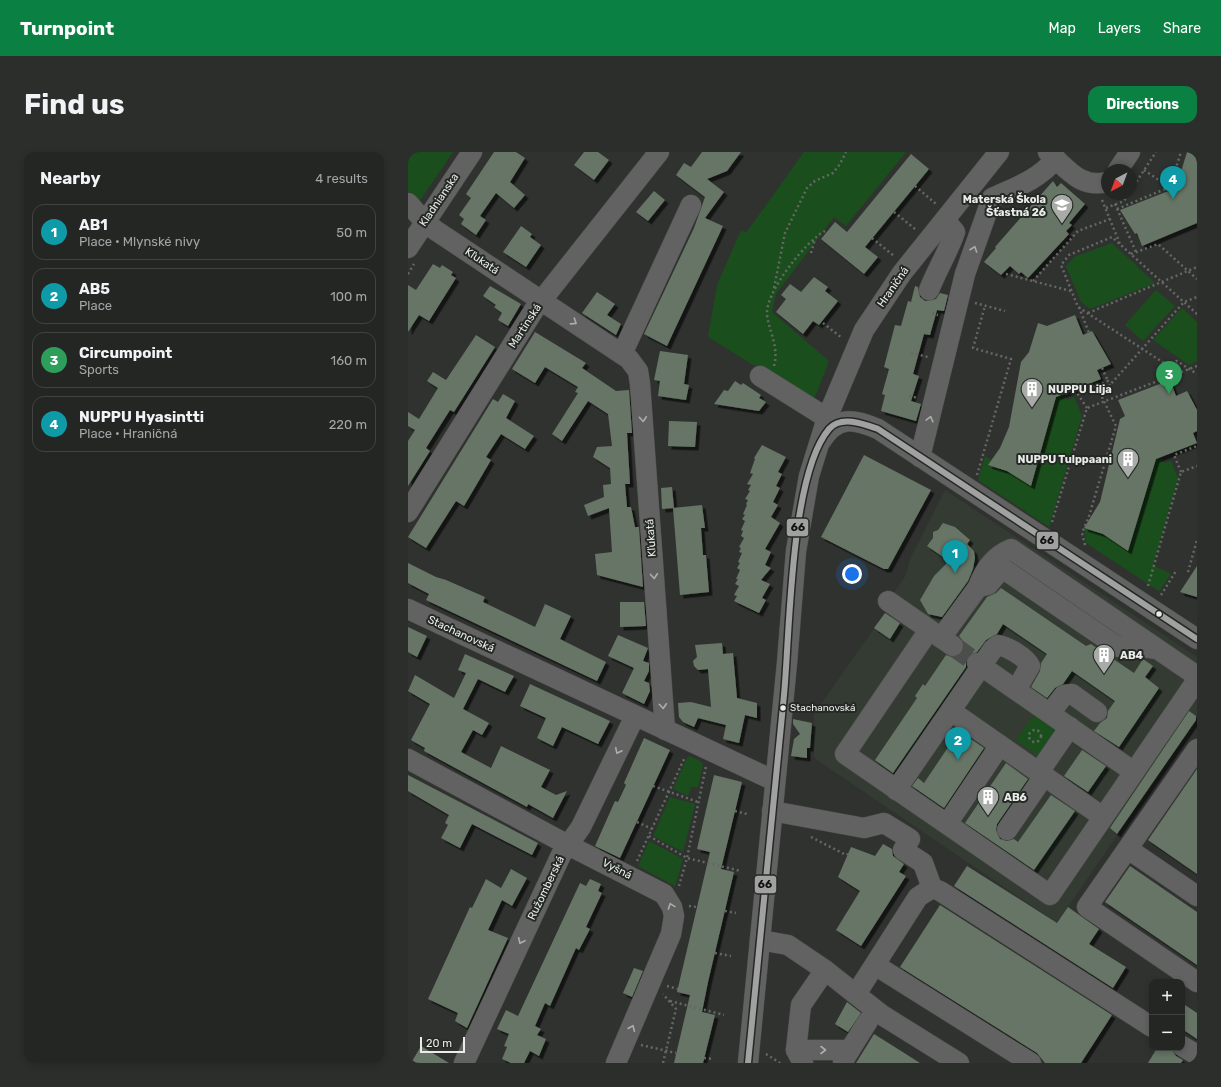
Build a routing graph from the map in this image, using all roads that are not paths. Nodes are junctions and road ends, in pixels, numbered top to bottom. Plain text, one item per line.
1 (472, 152) edge
2 (659, 152) edge
3 (999, 152) edge
4 (1130, 152) edge
5 (1052, 155) edge
6 (1122, 164) edge
7 (1101, 183) edge
8 (408, 203) edge
9 (691, 204) dead end
10 (942, 213) junction
11 (424, 222) junction
12 (408, 248) edge
13 (929, 290) dead end
14 (541, 300) junction
15 (622, 354) junction
16 (765, 379) road end
17 (838, 389) junction
18 (827, 418) junction
19 (860, 423) junction
20 (820, 442) junction
21 (920, 457) junction
22 (408, 512) edge
23 (888, 601) dead end
24 (408, 610) edge
25 (941, 638) junction
26 (1197, 639) edge
27 (979, 665) junction
28 (1197, 676) edge
29 (1197, 680) edge
30 (1016, 690) junction
31 (951, 711) junction
32 (1097, 712) dead end
33 (1050, 713) junction
34 (635, 716) junction
35 (1070, 727) junction
36 (665, 730) junction
37 (1000, 745) junction
38 (1197, 749) edge
39 (408, 758) edge
40 (1134, 772) junction
41 (1041, 774) junction
42 (775, 781) junction
43 (896, 790) junction
44 (772, 811) junction
45 (1103, 817) junction
46 (947, 824) junction
47 (1006, 830) dead end
48 (568, 845) junction
49 (1128, 849) junction
50 (932, 888) junction
51 (1197, 896) edge
52 (760, 940) junction
53 (875, 965) junction
54 (825, 970) junction
55 (1197, 982) edge
56 (856, 994) junction
57 (868, 1021) dead end
58 (1149, 1024) edge
59 (1185, 1048) edge
60 (1197, 1055) edge
61 (800, 1056) edge
62 (846, 1056) edge
63 (756, 1058) edge
64 (464, 1063) edge
65 (616, 1063) edge
66 (958, 1063) edge
67 (1031, 1063) edge

1 - 11 street, Kladnianska
2 - 14 street, Martinská
3 - 10 street, Hraničná
4 - 6 street
5 - 7 street
21 -> 5 street
8 - 11 street, Kľukatá
9 - 15 street
10 - 13 street
10 - 17 street, Hraničná
11 - 12 street, Kladnianska
11 - 14 street, Kľukatá
14 -> 15 street, Kľukatá
14 - 22 street, Martinská
15 -> 36 street, Kľukatá
16 - 18 street
17 - 18 street, Hraničná
17 - 19 street
18 - 20 street, Hraničná
19 - 20 street, Hraničná
19 - 21 street
20 - 42 street, Hraničná
21 - 26 street
23 - 25 street
24 - 34 street, Stachanovská
25 - 28 street
25 - 43 street
27 - 30 street
27 - 30 street
27 - 31 street
29 - 40 street
30 - 33 street
31 - 37 street
31 - 43 street
32 - 33 street
33 - 35 street
34 - 36 street, Stachanovská
34 -> 48 street, Ružomberská
35 - 40 street
35 - 41 street
36 - 42 street, Stachanovská
37 - 41 street
37 - 46 street
38 - 49 street
39 - 48 street, Vyšná
40 - 45 street
41 - 45 street
41 - 47 street
42 - 44 street, Hraničná
43 - 46 street
44 - 50 street
44 - 52 street, Hraničná
45 - 46 street
48 -> 64 street, Ružomberská
65 -> 48 street, Vyšná
49 - 51 street
49 - 55 street
50 - 53 street
50 - 58 street
52 - 54 street
52 - 63 street, Hraničná
53 - 56 street
53 - 67 street
54 - 56 street
54 - 61 street
56 - 66 street
57 - 62 street
59 - 60 street
61 -> 62 street

